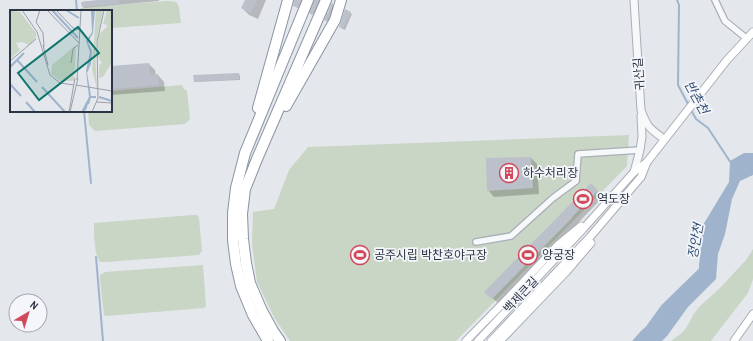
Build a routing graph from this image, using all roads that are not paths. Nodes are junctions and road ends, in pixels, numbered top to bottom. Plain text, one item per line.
1 (288, 0) edge
2 (308, 0) edge
3 (326, 0) edge
4 (341, 0) edge
5 (634, 0) edge
6 (715, 0) edge
7 (753, 32) edge
8 (746, 38) junction
9 (641, 110) junction
10 (664, 139) junction
11 (640, 150) junction
12 (245, 153) junction
13 (257, 159) junction
14 (647, 162) junction
15 (634, 172) junction
16 (598, 212) junction
17 (607, 217) junction
18 (476, 242) dead end
19 (753, 314) edge
20 (268, 341) edge
21 (280, 341) edge
22 (466, 341) edge
23 (478, 341) edge
24 (491, 341) edge
25 (500, 341) edge
26 (734, 341) edge

1 - 12 highway
2 - 12 highway
3 - 13 highway
4 - 13 highway
5 - 9 street, 귀산길
6 - 8 street
7 - 8 main road
8 - 10 main road, 백제큰길
9 - 10 street, 귀산길
9 - 11 street
10 - 14 main road, 백제큰길
11 - 15 street
11 - 18 street
12 - 20 highway
13 - 21 highway
14 - 15 main road, 백제큰길
14 - 17 main road, 백제큰길
15 - 16 main road, 백제큰길
16 - 22 main road
16 - 23 main road, 백제큰길
17 - 24 main road, 백제큰길
17 - 25 main road
19 - 26 main road

